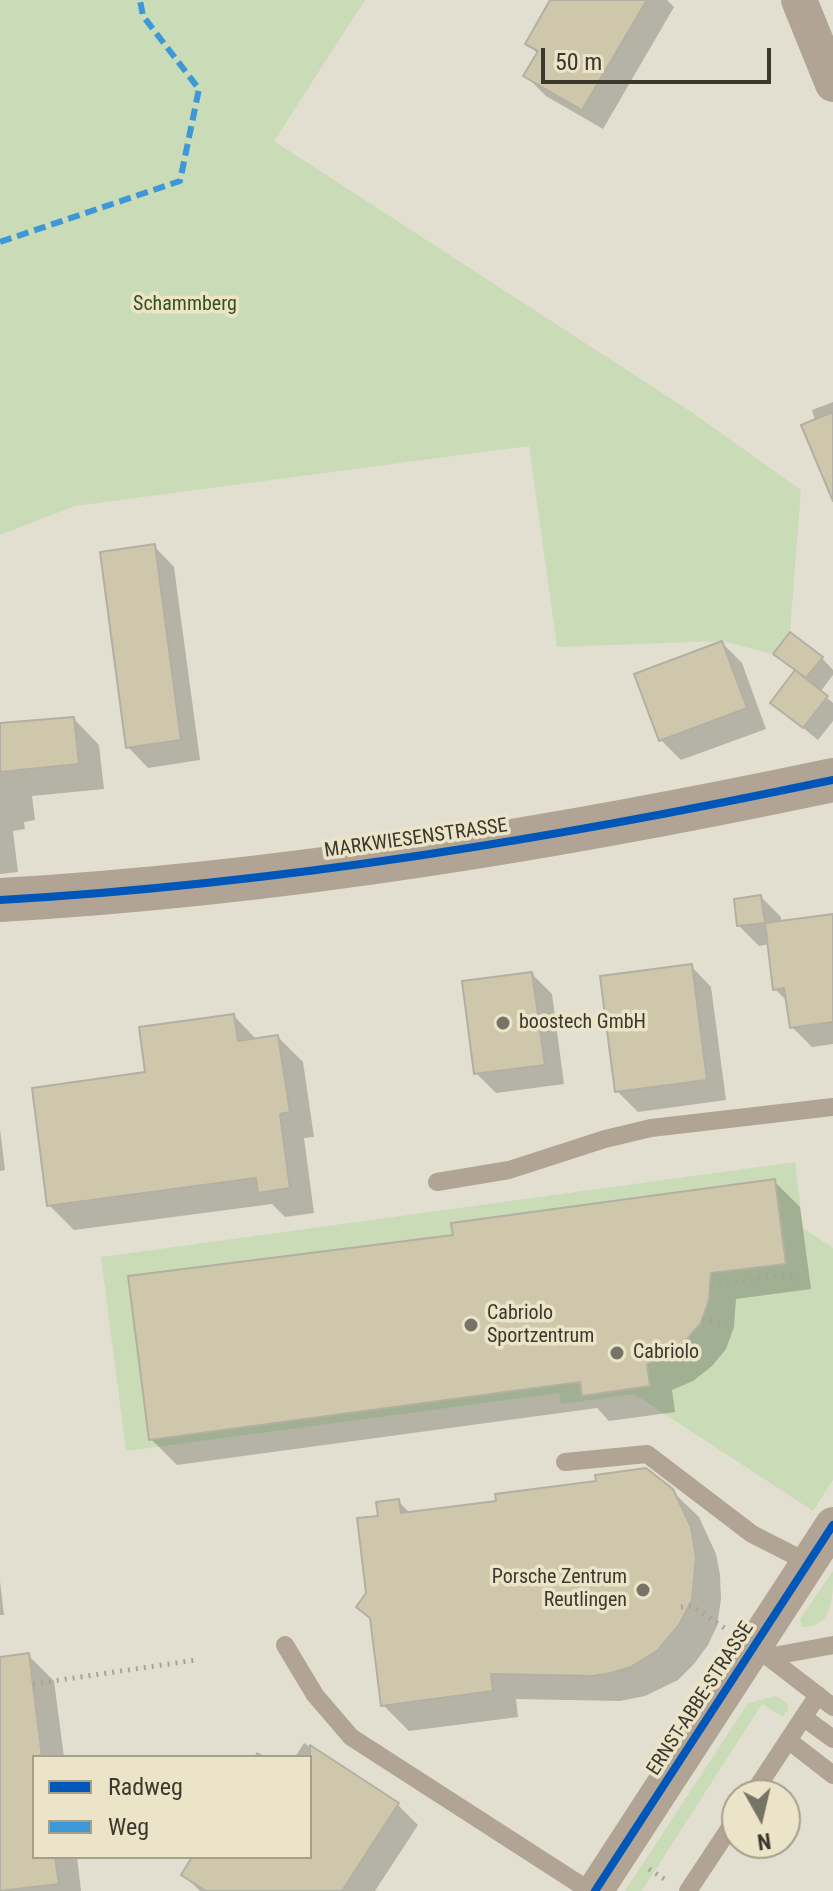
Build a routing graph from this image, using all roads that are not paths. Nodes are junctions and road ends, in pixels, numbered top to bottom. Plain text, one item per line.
1 (799, 0) edge
2 (833, 84) edge
3 (833, 780) edge
4 (0, 900) edge
5 (833, 1107) edge
6 (437, 1182) dead end
7 (565, 1462) dead end
8 (833, 1525) edge
9 (809, 1563) junction
10 (750, 1644) junction
11 (285, 1645) dead end
12 (833, 1645) edge
13 (818, 1695) junction
14 (833, 1707) edge
15 (803, 1717) junction
16 (833, 1739) edge
17 (788, 1740) junction
18 (833, 1775) edge
19 (762, 1779) edge
20 (721, 1841) edge
21 (592, 1891) edge
22 (688, 1891) edge

1 - 2 street
3 - 4 street, MARKWIESENSTRASSE
5 - 6 lane
7 - 9 lane
8 - 9 street, ERNST-ABBE-STRASSE
9 - 10 street, ERNST-ABBE-STRASSE
10 - 12 lane
10 - 13 lane
10 - 21 street, ERNST-ABBE-STRASSE
11 - 21 lane, ERNST-ABBE-STRASSE
13 - 14 lane
13 - 15 lane
15 - 16 lane
15 - 17 lane
17 - 18 lane
17 - 19 lane
20 - 22 lane

